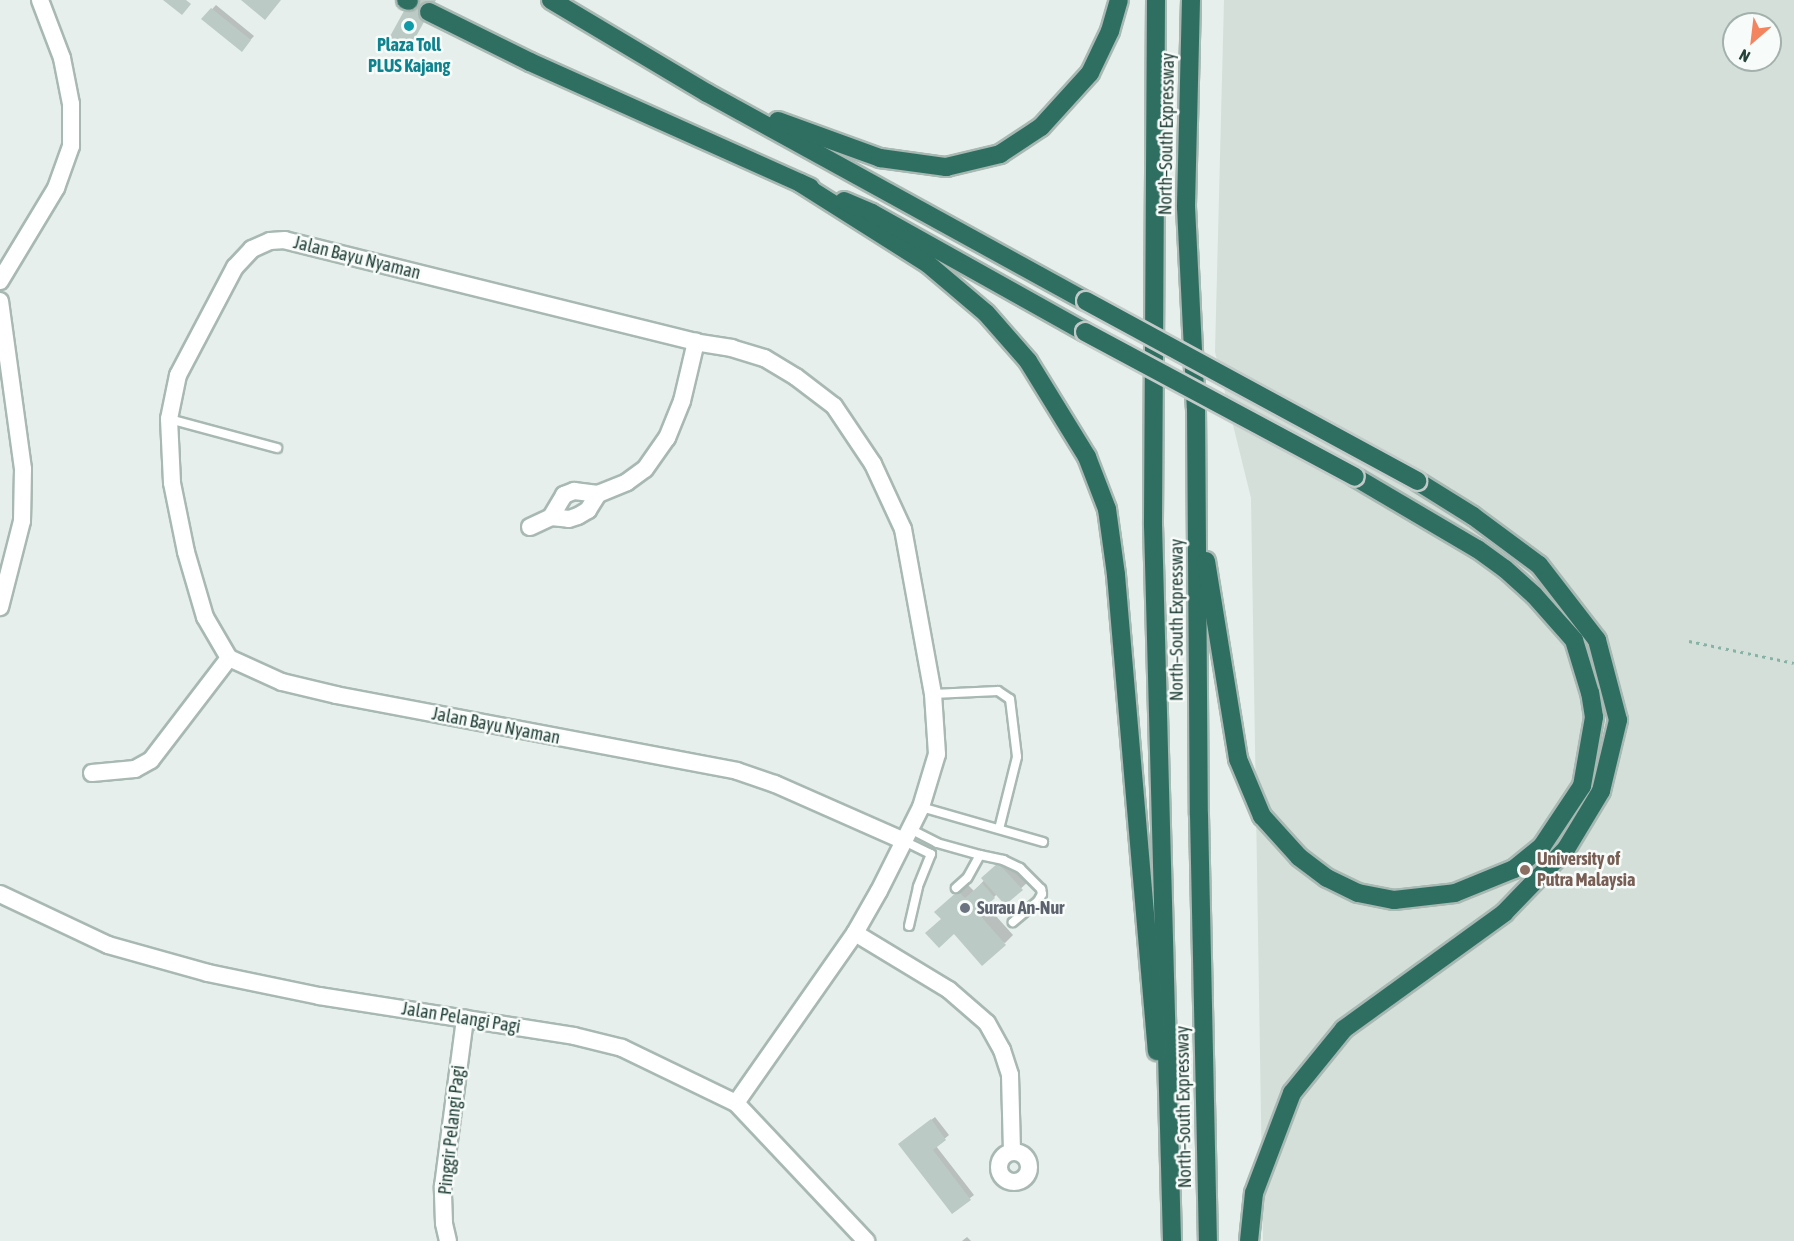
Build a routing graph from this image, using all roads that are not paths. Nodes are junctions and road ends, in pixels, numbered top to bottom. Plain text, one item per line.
1 (40, 0) edge
2 (551, 0) edge
3 (1119, 0) edge
4 (1156, 0) edge
5 (1191, 0) edge
6 (429, 12) dead end
7 (707, 93) junction
8 (800, 183) junction
9 (0, 281) edge
10 (0, 301) edge
11 (696, 342) junction
12 (169, 419) junction
13 (278, 448) dead end
14 (598, 494) junction
15 (551, 517) junction
16 (530, 527) dead end
17 (1198, 530) junction
18 (0, 607) edge
19 (229, 658) junction
20 (933, 694) junction
21 (92, 773) dead end
22 (921, 807) junction
23 (999, 829) junction
24 (907, 835) junction
25 (1043, 842) dead end
26 (937, 843) junction
27 (931, 854) junction
28 (980, 855) junction
29 (956, 888) dead end
30 (0, 894) edge
31 (1013, 922) dead end
32 (909, 926) dead end
33 (855, 933) junction
34 (465, 1018) junction
35 (736, 1103) junction
36 (1012, 1151) dead end
37 (1172, 1202) junction
38 (448, 1241) edge
39 (866, 1241) edge
40 (1172, 1241) edge
41 (1208, 1241) edge
42 (1249, 1241) edge

1 - 9 street
2 - 7 highway
3 - 7 highway
4 - 37 highway, North–South Expressway
5 - 17 highway, North–South Expressway
6 - 8 highway
7 - 42 highway, bridge
8 - 17 highway, bridge
8 - 37 highway
10 - 18 street
11 - 12 street, Jalan Bayu Nyaman
11 - 14 street
11 - 20 street, Jalan Bayu Nyaman
12 - 13 lane
12 - 19 street, Jalan Bayu Nyaman
14 - 15 street
14 - 15 street
15 - 16 street
17 - 41 highway, North–South Expressway
19 - 21 street
19 - 24 street, Jalan Bayu Nyaman
20 - 22 street, Jalan Bayu Nyaman
20 - 23 lane
22 - 23 lane
22 - 24 street, Jalan Bayu Nyaman
23 - 25 lane
24 - 26 lane
24 - 27 lane
24 - 33 street, Jalan Bayu Nyaman
26 - 27 lane
26 - 28 lane
27 - 32 lane
28 - 29 lane
28 - 31 lane
30 - 34 street, Jalan Pelangi Pagi
33 - 35 street, Jalan Bayu Nyaman
33 - 36 street
34 - 35 street, Jalan Pelangi Pagi
34 - 38 street, Pinggir Pelangi Pagi
35 - 39 street, Jalan Pelangi Pagi
37 - 40 highway, North–South Expressway

